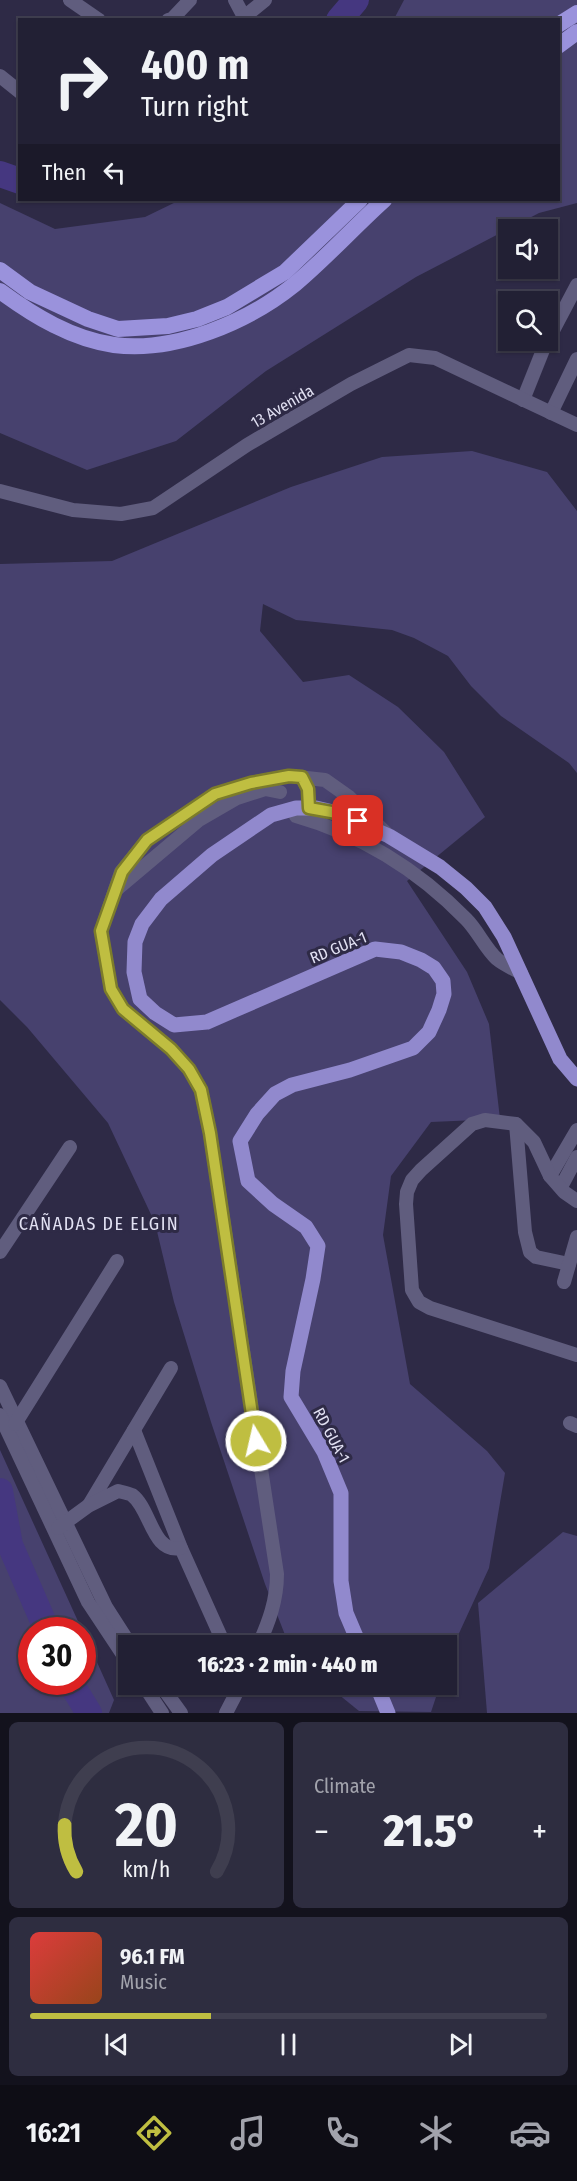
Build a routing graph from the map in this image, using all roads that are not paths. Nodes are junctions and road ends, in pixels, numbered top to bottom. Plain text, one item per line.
1 (70, 0) edge
2 (190, 0) edge
3 (235, 0) edge
4 (265, 0) edge
5 (577, 13) edge
6 (96, 18) edge
7 (172, 18) edge
8 (243, 18) edge
9 (560, 24) edge
10 (577, 32) edge
11 (560, 45) edge
12 (0, 76) edge
13 (18, 90) edge
14 (359, 201) edge
15 (383, 201) edge
16 (0, 270) edge
17 (577, 285) edge
18 (0, 291) edge
19 (558, 320) edge
20 (543, 351) edge
21 (577, 360) edge
22 (523, 400) junction
23 (551, 413) junction
24 (576, 423) edge
25 (0, 490) edge
26 (302, 777) junction
27 (280, 792) dead end
28 (303, 812) junction
29 (389, 836) junction
30 (114, 891) junction
31 (521, 973) junction
32 (577, 1078) edge
33 (516, 1124) junction
34 (577, 1130) edge
35 (70, 1147) dead end
36 (577, 1157) edge
37 (550, 1176) junction
38 (561, 1187) junction
39 (577, 1201) edge
40 (577, 1237) edge
41 (0, 1252) edge
42 (117, 1261) dead end
43 (568, 1264) junction
44 (564, 1282) dead end
45 (577, 1356) edge
46 (171, 1368) dead end
47 (0, 1386) edge
48 (0, 1415) edge
49 (18, 1421) junction
50 (134, 1430) junction
51 (8, 1432) junction
52 (88, 1506) junction
53 (59, 1527) junction
54 (181, 1548) junction
55 (124, 1635) edge
56 (220, 1635) edge
57 (263, 1635) edge
58 (355, 1635) edge
59 (118, 1647) edge
60 (150, 1695) edge
61 (168, 1695) edge
62 (235, 1695) edge
63 (381, 1695) edge
64 (162, 1713) edge
65 (181, 1713) edge
66 (226, 1713) edge
67 (388, 1713) edge

1 - 6 street
2 - 7 street
3 - 8 street
4 - 8 street
5 - 9 highway
10 - 11 highway
12 - 13 street
14 - 16 highway
15 - 18 highway
17 - 19 street
20 - 22 street
21 - 23 street
22 - 23 street, 13 Avenida
22 - 25 street, 13 Avenida
23 - 24 street, 13 Avenida
26 - 28 street
26 - 29 street
26 - 30 street
27 - 30 street
28 - 29 main road, RD GUA-1
28 - 31 street
28 - 58 main road, RD GUA-1
29 - 31 main road, RD GUA-1
30 - 57 street
31 - 32 main road, RD GUA-1
33 - 37 street
33 - 43 street
33 - 45 street
34 - 37 street
35 - 41 street
36 - 38 street
37 - 38 street
38 - 39 street
40 - 43 street
42 - 49 street
43 - 44 street
46 - 50 street
47 - 49 street
48 - 51 street
49 - 51 street
49 - 53 street
50 - 52 street
50 - 54 street
51 - 53 street
52 - 53 street
52 - 54 street
53 - 55 street
53 - 59 street
54 - 56 street
60 - 64 street
61 - 65 street
62 - 66 street
63 - 67 main road

